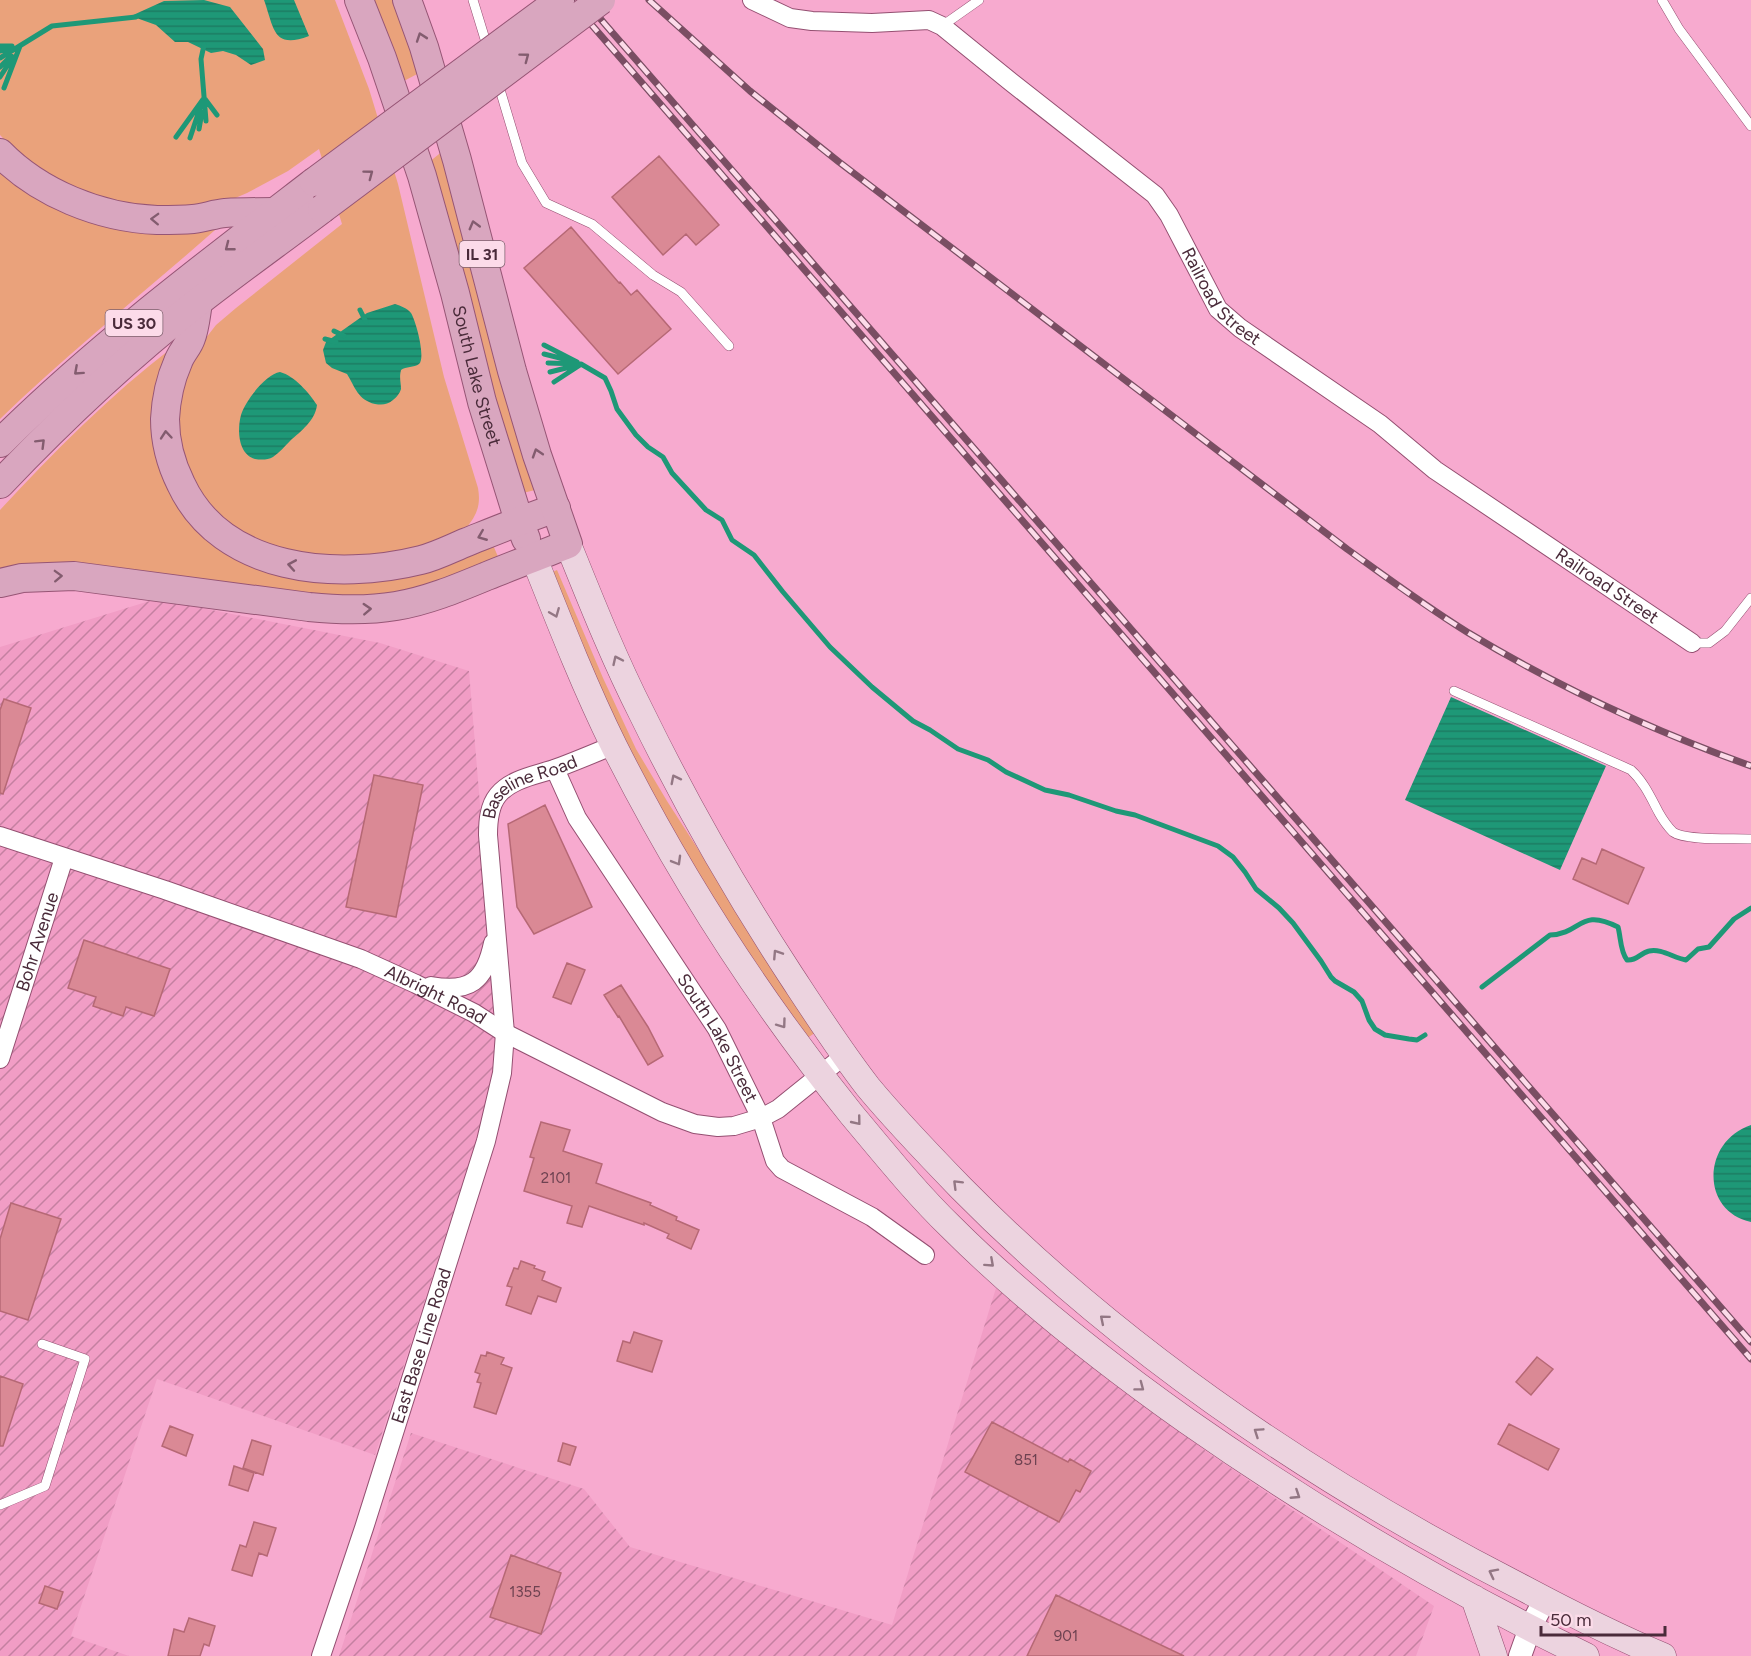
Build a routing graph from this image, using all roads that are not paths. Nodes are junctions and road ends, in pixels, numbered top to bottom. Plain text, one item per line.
1 (359, 0) edge
2 (407, 0) edge
3 (473, 0) edge
4 (560, 0) edge
5 (601, 0) edge
6 (752, 0) edge
7 (979, 0) edge
8 (1662, 0) edge
9 (942, 26) junction
10 (1751, 126) edge
11 (0, 153) edge
12 (276, 212) junction
13 (198, 303) junction
14 (729, 346) dead end
15 (0, 443) edge
16 (0, 484) edge
17 (556, 508) junction
18 (519, 521) junction
19 (568, 544) junction
20 (534, 558) junction
21 (0, 583) edge
22 (1751, 598) edge
23 (1692, 643) joint
24 (1454, 691) dead end
25 (614, 745) junction
26 (555, 769) junction
27 (0, 836) edge
28 (1751, 839) edge
29 (64, 858) junction
30 (496, 930) junction
31 (416, 984) junction
32 (505, 1033) junction
33 (844, 1056) junction
34 (0, 1059) edge
35 (820, 1076) junction
36 (761, 1118) junction
37 (925, 1255) dead end
38 (42, 1344) dead end
39 (0, 1505) edge
40 (1474, 1599) junction
41 (1545, 1599) junction
42 (1530, 1628) junction
43 (321, 1656) edge
44 (1494, 1656) edge
45 (1520, 1656) edge
46 (1584, 1656) edge
47 (1663, 1656) edge

1 - 18 main road, South Lake Street / IL 31
17 -> 2 main road, South Lake Street / IL 31
3 - 14 lane
4 - 12 main road, US 30, bridge
13 -> 5 main road, US 30, bridge
6 - 9 street, Railroad Street
7 - 9 lane
8 - 10 lane
9 - 23 street, Railroad Street
12 -> 11 main road
12 -> 15 main road, US 30
16 -> 13 main road, US 30
18 -> 13 main road
17 - 18 main road
17 - 19 main road, South Lake Street / IL 31
18 - 20 main road, South Lake Street / IL 31
19 - 20 main road
33 -> 19 main road, South Lake Street / IL 31
21 -> 20 main road
20 -> 25 main road, South Lake Street / IL 31
22 - 23 lane
24 - 28 lane
25 - 26 street, Baseline Road
25 -> 35 main road, IL 31
26 - 30 street, Baseline Road
26 - 36 street, South Lake Street
27 - 29 street, Albright Road
29 - 31 street, Albright Road
29 - 34 street, Bohr Avenue
30 - 31 street, Baseline Road
30 - 32 street, Baseline Road
31 - 32 street, Albright Road
32 - 36 street, Albright Road
32 - 43 street, East Base Line Road
33 - 35 street, Albright Road
41 -> 33 main road, IL 31
35 - 36 street, Albright Road
35 -> 40 main road, IL 31
36 - 37 street, South Lake Street
38 - 39 lane
40 - 42 main road, IL 31
40 - 44 main road
41 - 42 street
41 - 47 main road, IL 31
42 - 45 street
42 - 46 main road, IL 31

